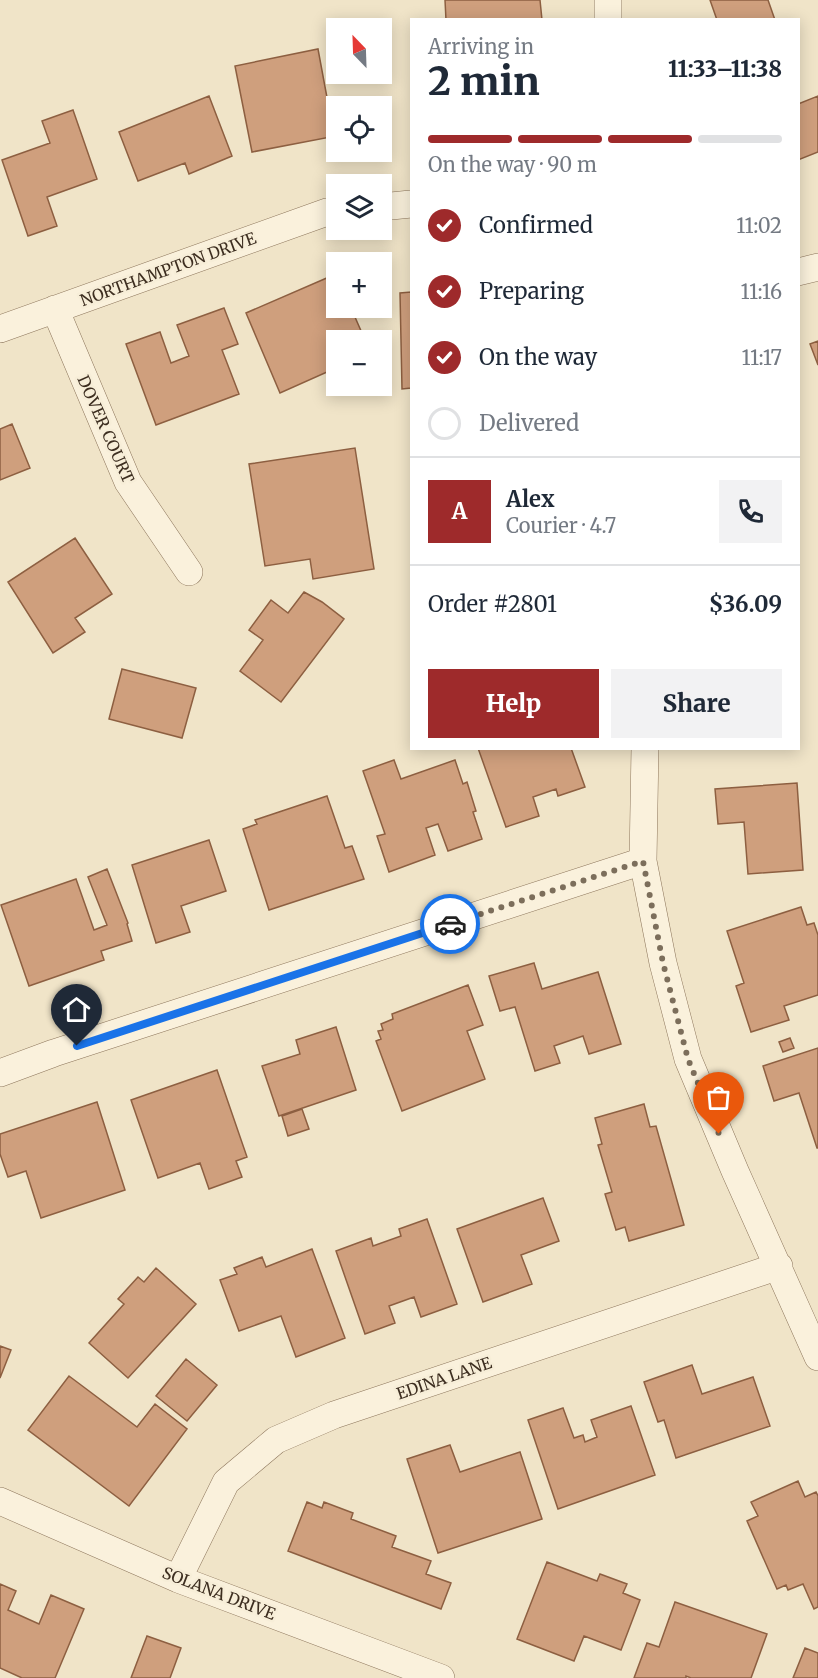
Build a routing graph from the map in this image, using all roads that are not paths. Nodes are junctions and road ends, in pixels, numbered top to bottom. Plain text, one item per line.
1 (608, 0) edge
2 (608, 18) edge
3 (410, 204) edge
4 (392, 206) edge
5 (326, 212) edge
6 (818, 267) edge
7 (800, 272) edge
8 (55, 309) junction
9 (0, 329) edge
10 (189, 572) dead end
11 (645, 750) edge
12 (643, 861) junction
13 (0, 1073) edge
14 (779, 1266) junction
15 (818, 1357) edge
16 (0, 1501) edge
17 (178, 1579) junction
18 (441, 1678) edge

1 - 2 street
3 - 4 street
5 - 8 street, NORTHAMPTON DRIVE
6 - 7 street
8 - 9 street, NORTHAMPTON DRIVE
8 - 10 street, DOVER COURT
11 - 12 street
12 - 13 street
12 - 14 street
14 - 15 street
14 - 17 street, EDINA LANE
16 - 17 street, SOLANA DRIVE
17 - 18 street, SOLANA DRIVE

